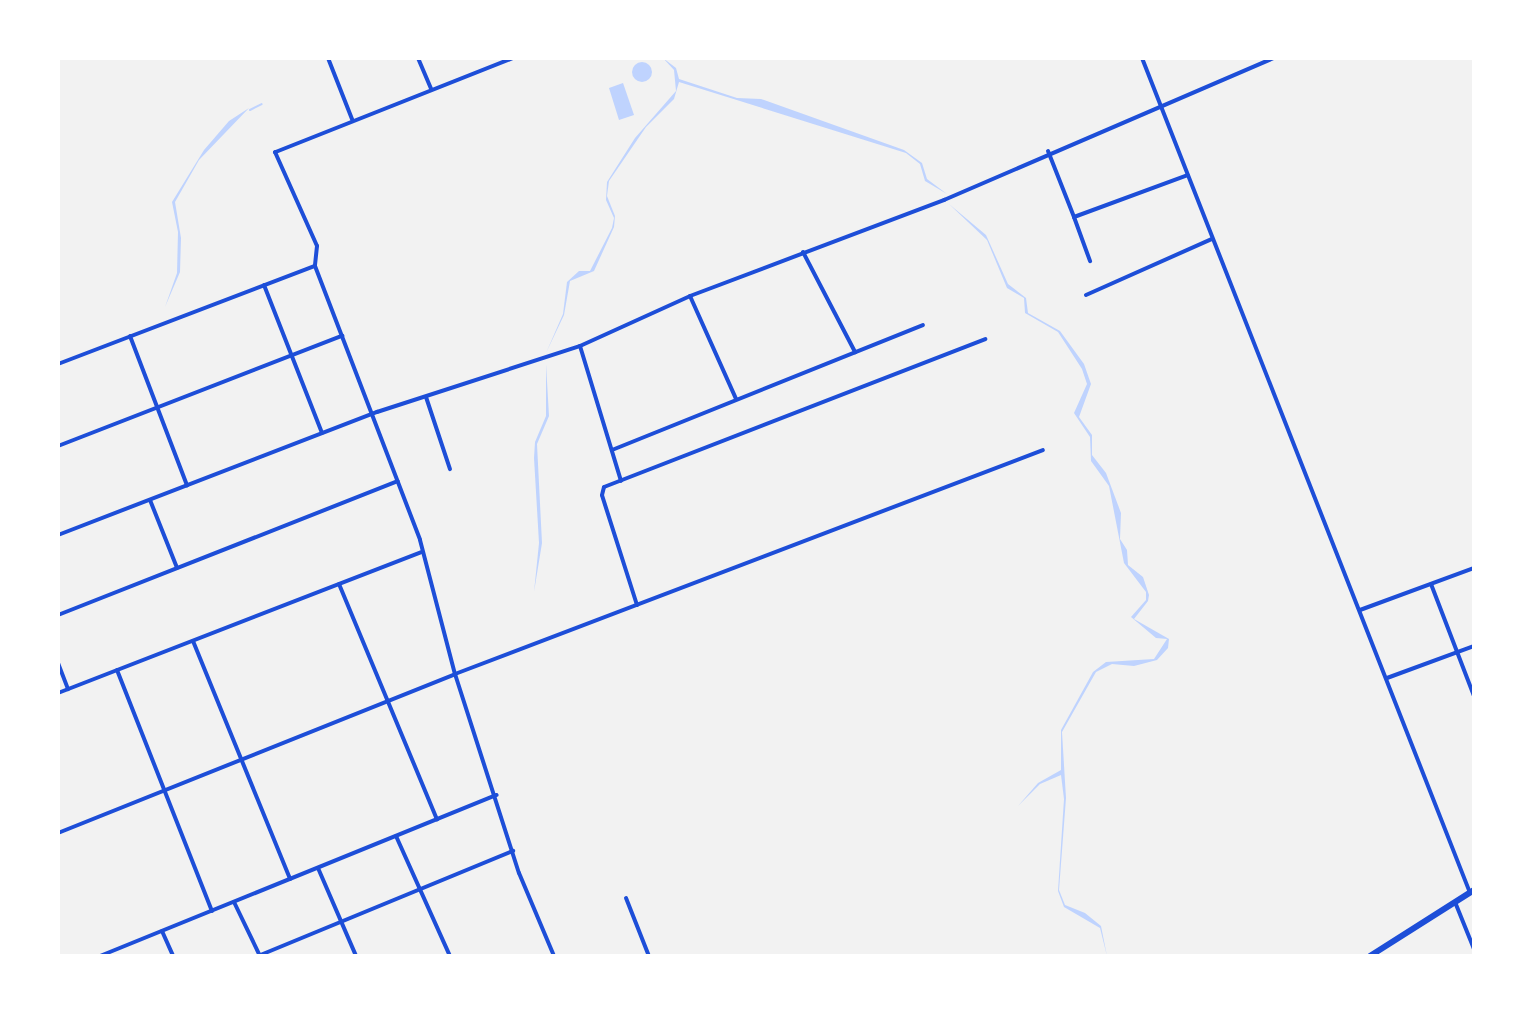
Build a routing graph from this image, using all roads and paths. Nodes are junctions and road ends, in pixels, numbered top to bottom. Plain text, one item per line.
1 (328, 58) edge
2 (418, 58) edge
3 (513, 58) edge
4 (1142, 58) edge
5 (1274, 58) edge
6 (431, 89) junction
7 (1160, 105) junction
8 (352, 119) junction
9 (1048, 151) junction
10 (1188, 175) junction
11 (1074, 217) junction
12 (1212, 239) junction
13 (803, 252) junction
14 (1090, 261) dead end
15 (315, 266) junction
16 (264, 285) junction
17 (1086, 295) dead end
18 (690, 296) junction
19 (923, 325) dead end
20 (130, 336) junction
21 (342, 336) junction
22 (985, 339) dead end
23 (580, 346) junction
24 (855, 352) junction
25 (291, 356) junction
26 (58, 364) edge
27 (426, 397) junction
28 (736, 399) junction
29 (157, 408) junction
30 (372, 414) junction
31 (322, 433) junction
32 (58, 446) edge
33 (612, 450) junction
34 (1043, 450) dead end
35 (450, 469) dead end
36 (398, 481) junction
37 (621, 481) junction
38 (187, 485) junction
39 (150, 500) junction
40 (58, 535) edge
41 (421, 552) junction
42 (177, 568) junction
43 (1474, 568) edge
44 (339, 584) junction
45 (1431, 584) junction
46 (637, 605) junction
47 (1360, 610) junction
48 (58, 615) edge
49 (193, 641) junction
50 (1474, 646) edge
51 (1457, 652) junction
52 (58, 663) edge
53 (117, 670) junction
54 (455, 674) junction
55 (1387, 678) junction
56 (68, 689) junction
57 (58, 693) edge
58 (1474, 696) edge
59 (388, 701) junction
60 (241, 760) junction
61 (165, 790) junction
62 (497, 795) junction
63 (437, 819) junction
64 (58, 833) edge
65 (396, 836) junction
66 (513, 851) junction
67 (318, 868) junction
68 (290, 879) junction
69 (420, 889) junction
70 (1472, 892) edge
71 (626, 898) dead end
72 (234, 902) junction
73 (1455, 902) junction
74 (212, 911) junction
75 (341, 922) junction
76 (162, 931) junction
77 (1474, 949) edge
78 (648, 955) edge
79 (100, 956) edge
80 (173, 956) edge
81 (259, 956) edge
82 (356, 956) edge
83 (450, 956) edge
84 (554, 956) edge
85 (639, 956) edge
86 (1370, 956) edge

1 - 8 street
2 - 6 street
3 - 6 street
4 - 7 street
5 - 7 street
6 - 8 street
7 - 9 street
7 - 10 street
8 - 15 street
9 - 11 street
9 - 13 street
10 - 11 street
10 - 12 street
11 - 14 street
12 - 17 street
12 - 47 street
13 - 18 street
13 - 24 street
15 - 16 street
15 - 21 street
16 - 20 street
16 - 25 street
18 - 23 street
18 - 28 street
19 - 24 street
20 - 26 street
20 - 29 street
21 - 25 street
21 - 30 street
22 - 37 street
23 - 27 street
23 - 33 street
24 - 28 street
25 - 29 street
25 - 31 street
27 - 30 street
27 - 35 street
28 - 33 street
29 - 32 street
29 - 38 street
30 - 31 street
30 - 36 street
31 - 38 street
33 - 37 street
34 - 46 street
36 - 41 street
36 - 42 street
37 - 46 street
38 - 39 street
39 - 40 street
39 - 42 street
41 - 44 street
41 - 54 street
42 - 48 street
43 - 45 street
44 - 49 street
44 - 59 street
45 - 47 street
45 - 51 street
46 - 54 street
47 - 55 street
49 - 53 street
49 - 60 street
50 - 51 street
51 - 55 street
51 - 58 street
52 - 56 street
53 - 56 street
53 - 61 street
54 - 59 street
54 - 62 street
55 - 70 street
56 - 57 street
59 - 60 street
59 - 63 street
60 - 61 street
60 - 68 street
61 - 64 street
61 - 74 street
62 - 63 street
62 - 66 street
63 - 65 street
65 - 67 street
65 - 69 street
66 - 69 street
66 - 84 street
67 - 68 street
67 - 75 street
68 - 72 street
69 - 75 street
69 - 83 street
70 - 73 street
71 - 78 street
72 - 74 street
72 - 81 street
73 - 77 street
73 - 86 street
74 - 76 street
75 - 81 street
75 - 82 street
76 - 79 street
76 - 80 street
78 - 85 street

